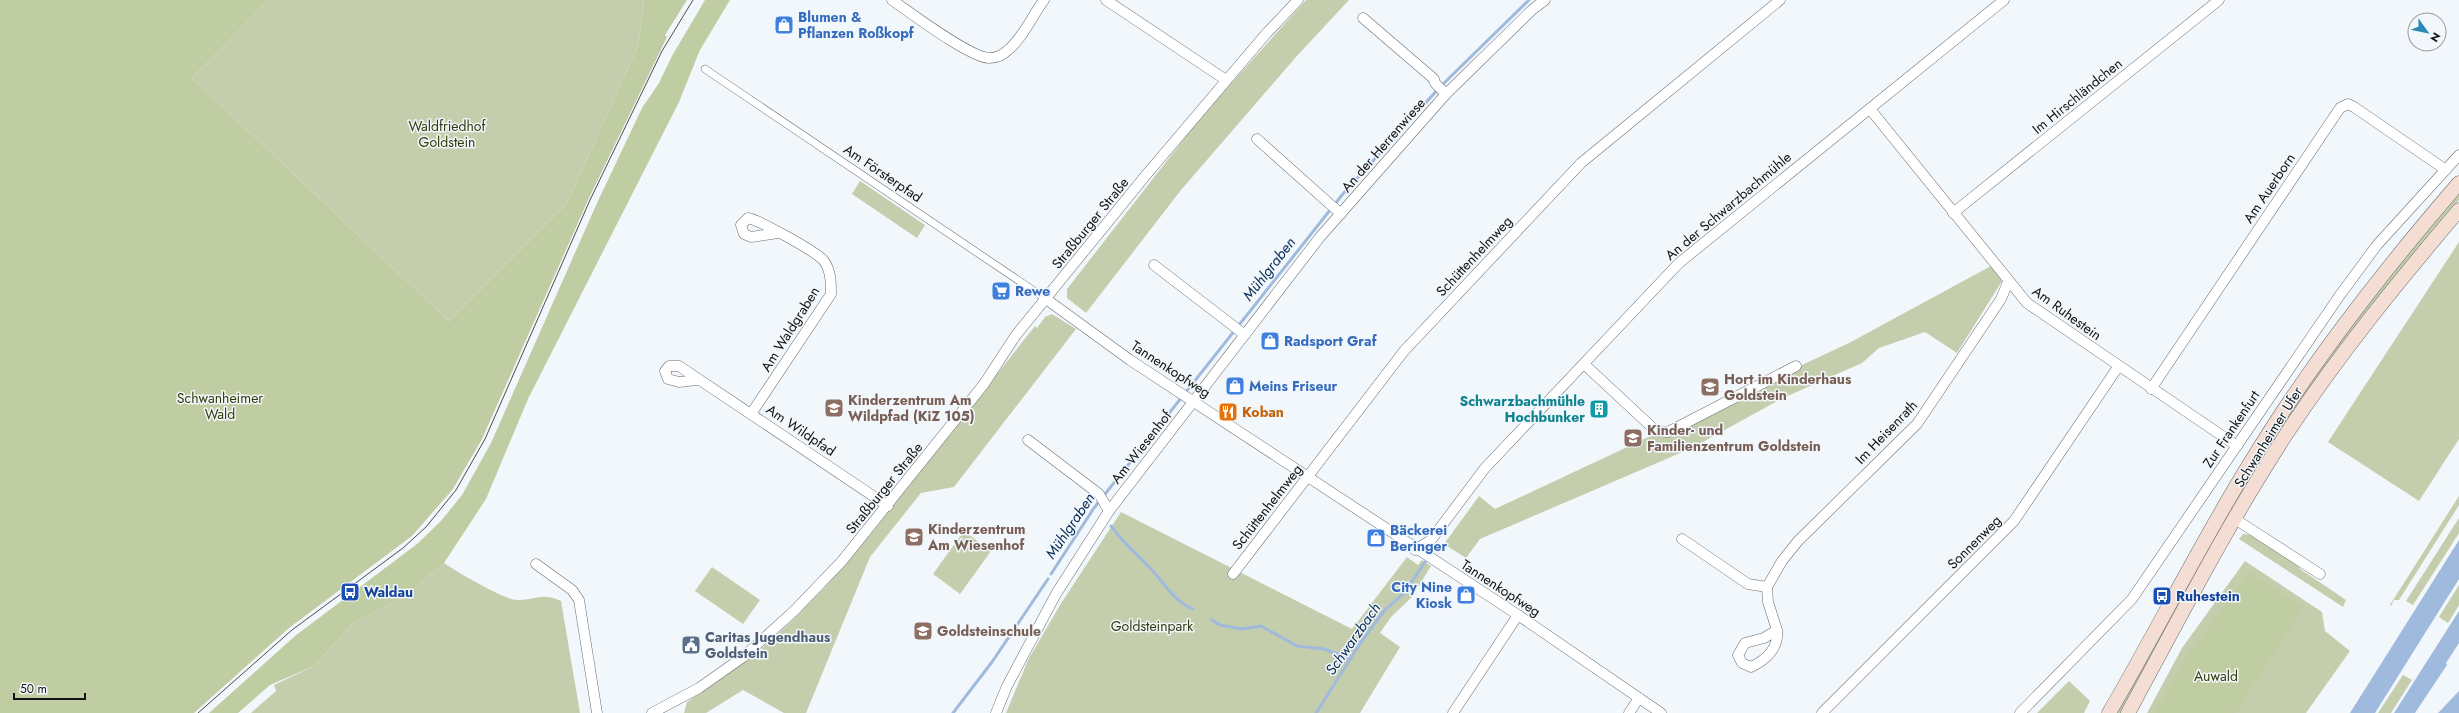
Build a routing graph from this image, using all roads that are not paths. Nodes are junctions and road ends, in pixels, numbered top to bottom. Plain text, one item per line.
1 (892, 0) edge
2 (1044, 0) edge
3 (1106, 0) edge
4 (1298, 0) edge
5 (1543, 0) edge
6 (1780, 0) edge
7 (2004, 0) edge
8 (2218, 0) edge
9 (1363, 18) dead end
10 (705, 69) dead end
11 (1226, 80) junction
12 (1445, 93) junction
13 (1870, 109) junction
14 (1257, 139) dead end
15 (2459, 155) edge
16 (2446, 170) junction
17 (2459, 183) edge
18 (1336, 209) junction
19 (2459, 210) edge
20 (1953, 213) junction
21 (778, 232) dead end
22 (1154, 265) dead end
23 (2008, 282) junction
24 (1046, 299) junction
25 (1243, 334) junction
26 (1584, 364) junction
27 (1796, 366) dead end
28 (2118, 367) junction
29 (696, 380) dead end
30 (2151, 389) junction
31 (1194, 401) junction
32 (751, 414) junction
33 (1028, 440) dead end
34 (2237, 446) junction
35 (1308, 477) junction
36 (888, 506) junction
37 (1109, 511) junction
38 (2235, 519) junction
39 (1682, 539) dead end
40 (1415, 550) junction
41 (536, 564) dead end
42 (1233, 574) dead end
43 (2320, 574) dead end
44 (1767, 587) junction
45 (1518, 616) junction
46 (1777, 630) dead end
47 (1639, 698) junction
48 (597, 713) edge
49 (652, 713) edge
50 (996, 713) edge
51 (1453, 713) edge
52 (1629, 713) edge
53 (1661, 713) edge
54 (1822, 713) edge
55 (2020, 713) edge
56 (2109, 713) edge
57 (2128, 713) edge

1 - 2 street
3 - 11 street
4 - 11 street, Straßburger Straße
5 - 12 street, An der Herrenwiese
6 - 35 street, Schüttenhelmweg
7 - 13 street, An der Schwarzbachmühle
8 - 20 street, Im Hirschländchen
9 - 12 street, An der Herrenwiese
10 - 24 street, Am Försterpfad
11 - 24 street, Straßburger Straße
12 - 18 street, An der Herrenwiese
13 - 20 street, Am Ruhestein
13 - 26 street, An der Schwarzbachmühle
14 - 18 street, An der Herrenwiese
15 - 16 street, Zur Frankenfurt
16 - 30 street, Am Auerborn
16 - 34 street, Zur Frankenfurt
17 - 56 main road, Schwanheimer Ufer
18 - 25 street, An der Herrenwiese
19 - 38 main road, Schwanheimer Ufer
20 - 23 street, Am Ruhestein
21 - 32 street, Am Waldgraben
22 - 25 street
23 - 28 street, Am Ruhestein
23 - 44 street, Im Heisenrath
24 - 31 street, Tannenkopfweg
24 - 36 street, Straßburger Straße
25 - 31 street, An der Herrenwiese
26 - 27 street
26 - 40 street, An der Schwarzbachmühle
28 - 30 street, Am Ruhestein
28 - 54 street, Sonnenweg
29 - 32 street, Am Wildpfad
30 - 34 street, Am Ruhestein
31 - 35 street, Tannenkopfweg
31 - 37 street, Am Wiesenhof
32 - 36 street, Am Wildpfad
33 - 37 street, Am Wiesenhof
34 - 55 street, Zur Frankenfurt
35 - 40 street, Tannenkopfweg
35 - 42 street, Schüttenhelmweg
36 - 49 street, Straßburger Straße
37 - 50 street, Am Wiesenhof
38 - 43 street
38 - 57 main road, Schwanheimer Ufer
39 - 44 street
40 - 45 street, Tannenkopfweg
41 - 48 street
44 - 46 street
45 - 47 street, Tannenkopfweg
45 - 51 street
47 - 52 street
47 - 53 street, Tannenkopfweg

